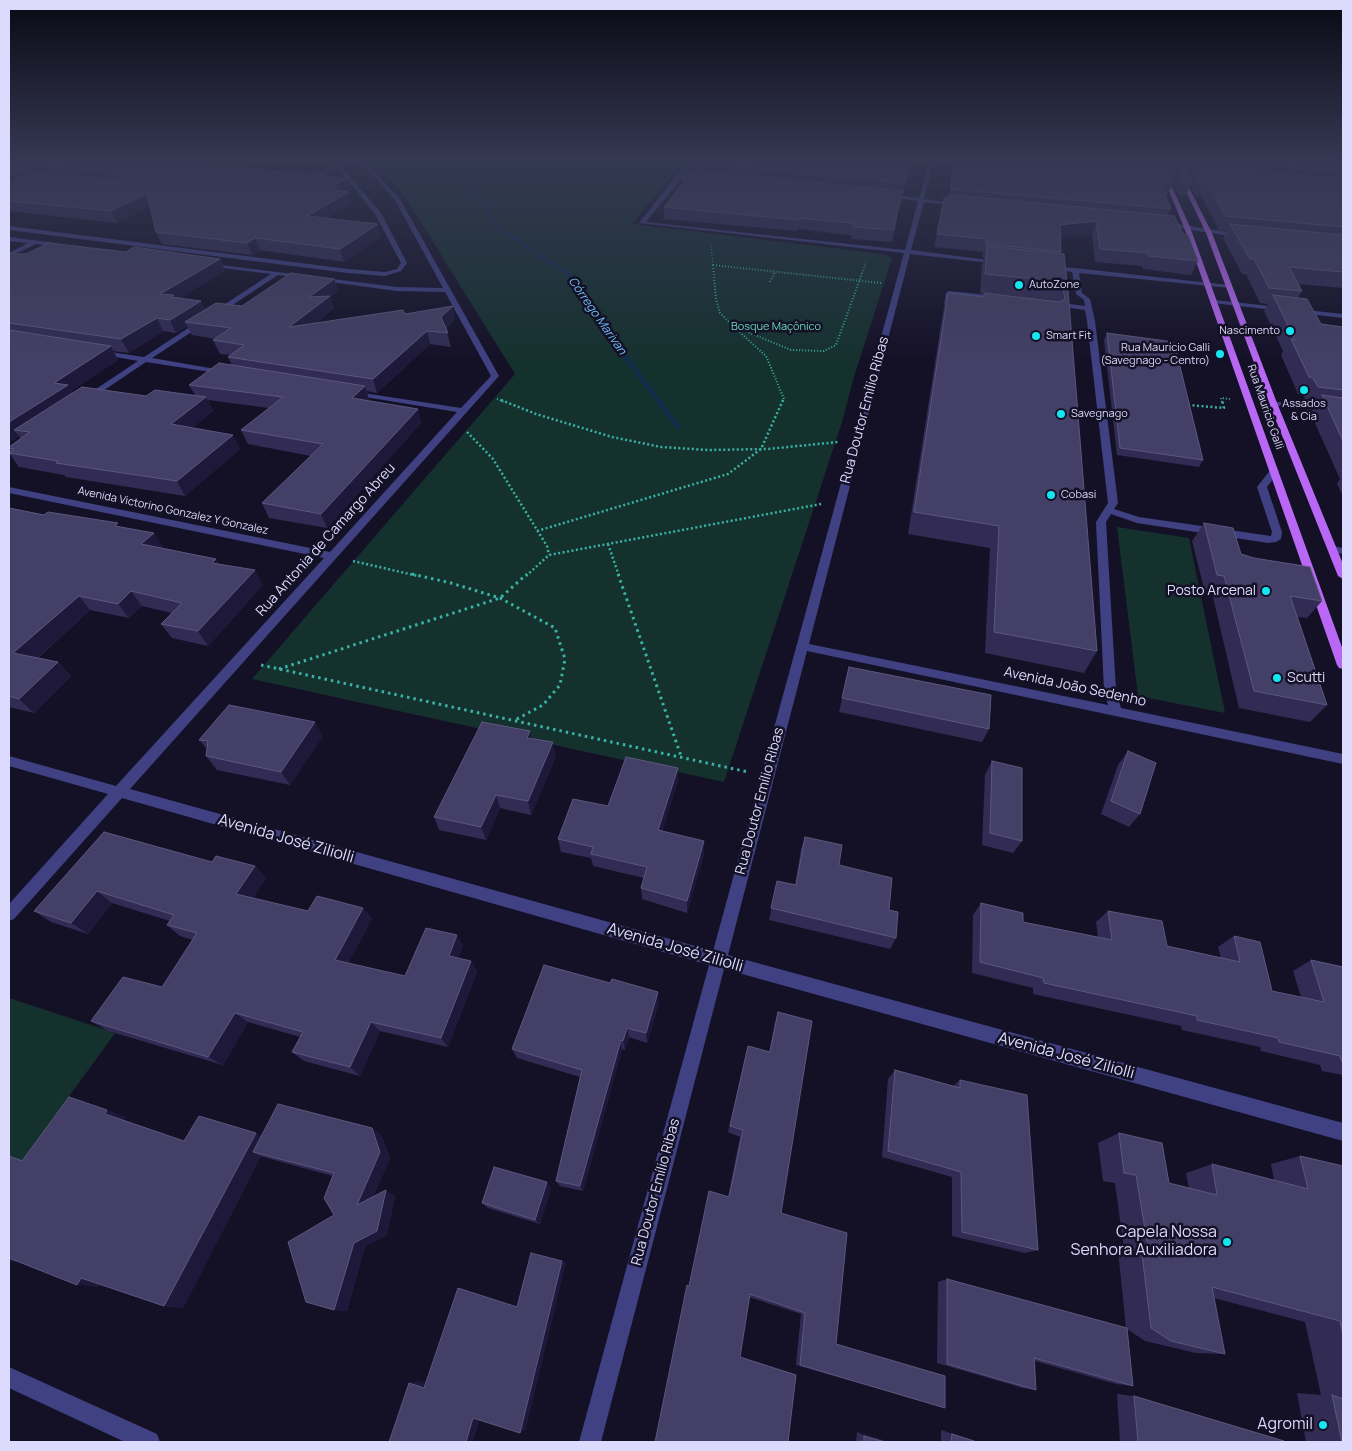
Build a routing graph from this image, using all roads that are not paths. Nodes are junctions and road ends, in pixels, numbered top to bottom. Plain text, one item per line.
1 (1187, 227) edge
2 (9, 228) edge
3 (386, 228) edge
4 (413, 228) edge
5 (688, 228) edge
6 (913, 228) edge
7 (1190, 228) edge
8 (1207, 228) edge
9 (1209, 232) junction
10 (1247, 236) edge
11 (9, 239) edge
12 (36, 242) junction
13 (75, 247) edge
14 (907, 251) junction
15 (9, 255) edge
16 (1006, 262) edge
17 (200, 263) edge
18 (1046, 267) edge
19 (1076, 270) junction
20 (277, 273) junction
21 (1208, 285) junction
22 (1228, 287) junction
23 (448, 290) junction
24 (1003, 299) edge
25 (1214, 302) junction
26 (1040, 303) edge
27 (1235, 304) junction
28 (962, 306) edge
29 (1088, 308) junction
30 (1343, 316) edge
31 (87, 350) edge
32 (145, 360) junction
33 (232, 374) edge
34 (348, 392) edge
35 (81, 402) edge
36 (1273, 404) junction
37 (464, 411) junction
38 (1343, 412) edge
39 (1274, 471) junction
40 (9, 490) edge
41 (1108, 510) junction
42 (1338, 550) edge
43 (331, 556) junction
44 (1343, 576) edge
45 (801, 646) junction
46 (1343, 665) edge
47 (1115, 710) junction
48 (1343, 759) edge
49 (9, 761) edge
50 (120, 792) junction
51 (9, 914) edge
52 (718, 960) junction
53 (1343, 1132) edge
54 (9, 1377) edge
55 (149, 1442) edge
56 (590, 1442) edge

1 - 21 main road, Rua Mauricio Galli
2 - 3 street
4 - 23 street, Rua Antonia de Camargo Abreu
5 - 14 street
6 - 14 street, Rua Doutor Emílio Ribas
7 - 9 street
8 - 9 main road, Rua Mauricio Galli
9 - 10 street
9 - 22 main road, Rua Mauricio Galli
11 - 12 street
12 - 13 street
12 - 15 street
14 - 16 street
14 - 45 street, Rua Doutor Emílio Ribas
17 - 20 street
18 - 19 street
19 - 21 street
19 - 29 street
20 - 23 street
20 - 32 street
21 - 22 street
21 - 25 main road, Rua Mauricio Galli
22 - 27 main road, Rua Mauricio Galli
23 - 37 street, Rua Antonia de Camargo Abreu
24 - 28 street
25 - 27 street
25 - 39 main road, Rua Mauricio Galli
26 - 29 street
27 - 30 street
27 - 36 main road, Rua Mauricio Galli
29 - 41 street
31 - 32 street
32 - 33 street
32 - 35 street
34 - 37 street
36 - 38 street
36 - 42 main road, Rua Mauricio Galli
37 - 43 street, Rua Antonia de Camargo Abreu
39 - 41 street
39 - 46 main road, Rua Mauricio Galli
40 - 43 street, Avenida Victorino Gonzalez Y Gonzalez
41 - 47 street
42 - 44 main road, Rua Mauricio Galli
43 - 50 street, Rua Antonia de Camargo Abreu
45 - 47 street, Avenida João Sedenho
45 - 52 street, Rua Doutor Emílio Ribas
47 - 48 street, Avenida João Sedenho
49 - 50 street, Avenida José Ziliolli
50 - 51 street, Rua Antonia de Camargo Abreu
50 - 52 street, Avenida José Ziliolli
52 - 53 street, Avenida José Ziliolli
52 - 56 street, Rua Doutor Emílio Ribas
54 - 55 street

